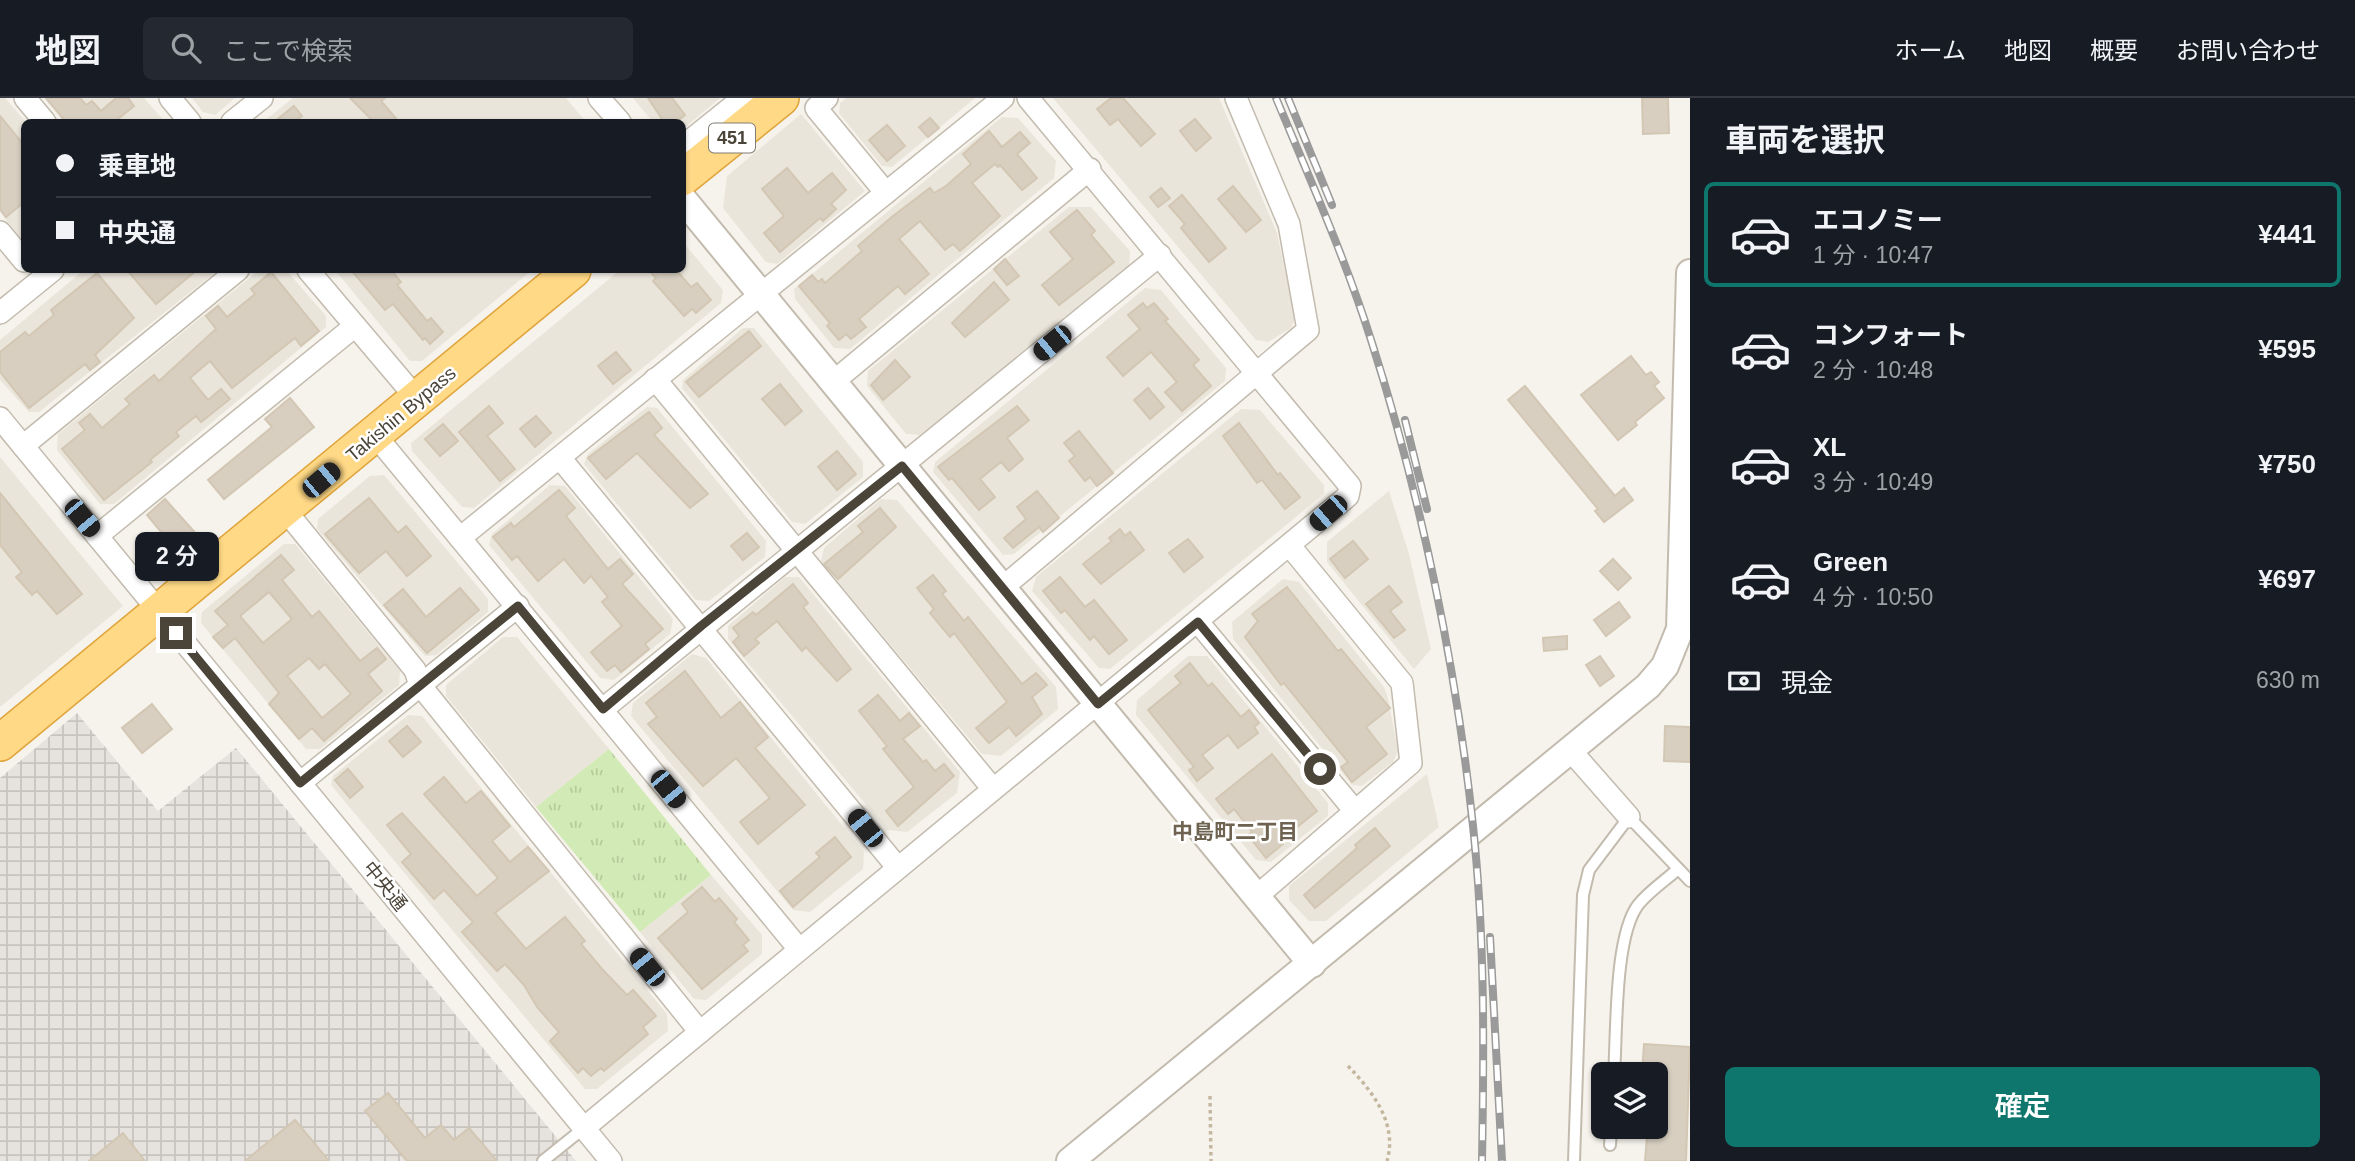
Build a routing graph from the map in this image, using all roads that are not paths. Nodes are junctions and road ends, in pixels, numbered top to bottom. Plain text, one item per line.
1 (25, 98) edge
2 (170, 98) edge
3 (262, 98) edge
4 (599, 98) edge
5 (743, 98) edge
6 (781, 98) edge
7 (827, 98) edge
8 (1003, 98) edge
9 (1028, 98) edge
10 (1236, 98) edge
11 (42, 119) edge
12 (188, 119) edge
13 (236, 119) edge
14 (617, 119) edge
15 (686, 144) edge
16 (1090, 169) junction
17 (686, 175) edge
18 (886, 193) junction
19 (686, 203) edge
20 (0, 232) edge
21 (1160, 255) junction
22 (21, 257) edge
23 (42, 273) edge
24 (234, 273) edge
25 (311, 273) edge
26 (569, 273) edge
27 (1690, 273) edge
28 (761, 294) junction
29 (0, 313) edge
30 (355, 326) junction
31 (1257, 373) junction
32 (654, 379) junction
33 (833, 382) junction
34 (418, 400) junction
35 (0, 418) edge
36 (375, 435) junction
37 (23, 446) junction
38 (560, 458) junction
39 (902, 466) junction
40 (285, 510) junction
41 (97, 536) junction
42 (460, 538) junction
43 (1290, 546) junction
44 (796, 550) junction
45 (1002, 588) junction
46 (518, 606) junction
47 (159, 612) junction
48 (1198, 622) junction
49 (701, 626) junction
50 (420, 685) junction
51 (1098, 704) junction
52 (603, 709) junction
53 (0, 743) edge
54 (1571, 751) junction
55 (300, 783) junction
56 (993, 789) junction
57 (1355, 811) junction
58 (1629, 817) junction
59 (898, 868) junction
60 (1678, 869) junction
61 (1690, 881) edge
62 (1257, 896) junction
63 (799, 949) junction
64 (1312, 964) junction
65 (700, 1032) junction
66 (1615, 1062) edge
67 (584, 1128) junction
68 (1610, 1139) edge
69 (1610, 1145) dead end
70 (543, 1161) edge
71 (611, 1161) edge
72 (1070, 1161) edge
73 (1574, 1161) edge

1 - 11 street
2 - 12 street
3 - 13 street
4 - 14 street
5 - 15 street
6 - 17 highway, 451
7 - 18 street
8 - 18 street
9 - 16 street
10 - 31 street
16 - 21 street
16 - 33 street
18 - 28 street
19 - 28 street
20 - 22 street
21 - 31 street
21 - 39 street
23 - 29 street
24 - 37 street
25 - 30 street
26 - 34 highway, Takishin Bypass
27 - 54 street
28 - 32 street
28 - 33 street
30 - 34 street
30 - 41 street
31 - 43 street
31 - 45 street
32 - 38 street
32 - 44 street
33 - 39 street
34 - 36 highway, Takishin Bypass
35 - 37 street, 中央通
36 - 40 highway, Takishin Bypass
36 - 42 street
37 - 41 street, 中央通
38 - 42 street
38 - 49 street
39 - 44 street
39 - 45 street
40 - 47 highway, Takishin Bypass
40 - 50 street
41 - 47 street, 中央通
42 - 46 street
43 - 48 street
43 - 57 street
44 - 49 street
44 - 56 street
45 - 51 street
46 - 50 street
46 - 52 street
47 - 53 highway, Takishin Bypass
47 - 55 street, 中央通
48 - 51 street
48 - 57 street
49 - 52 street
49 - 59 street
50 - 55 street
50 - 65 street
51 - 56 street
51 - 62 street
52 - 63 street
54 - 58 street
54 - 64 street
55 - 67 street, 中央通
56 - 59 street
57 - 62 street
58 - 60 lane
58 - 73 lane
59 - 63 street
60 - 61 lane
60 - 66 lane
62 - 64 street
63 - 65 street
64 - 72 street
65 - 67 street
67 - 70 lane
67 - 71 street, 中央通
68 - 69 lane

